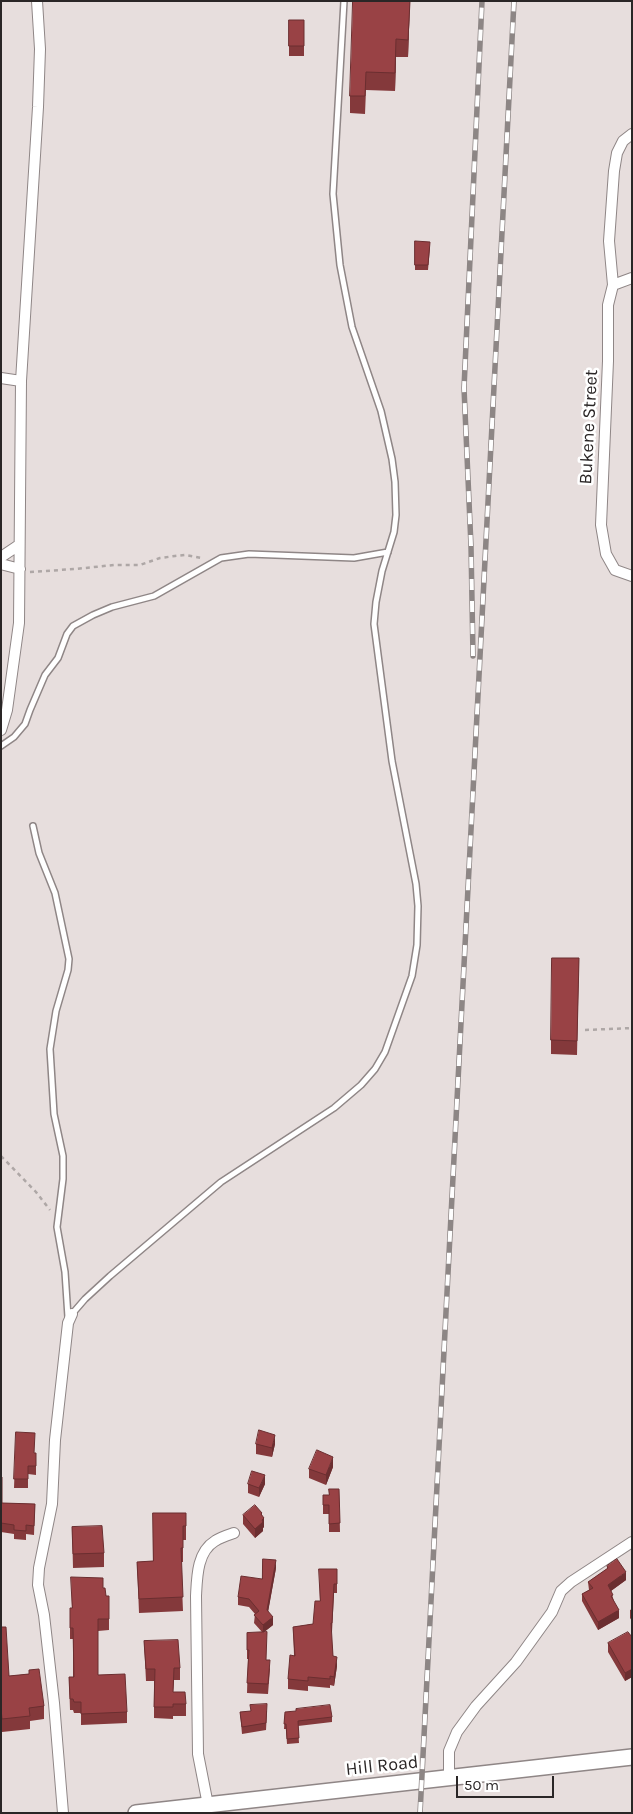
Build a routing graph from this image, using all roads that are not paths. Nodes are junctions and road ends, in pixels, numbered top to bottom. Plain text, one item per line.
1 (37, 1) edge
2 (344, 1) edge
3 (632, 134) edge
4 (632, 278) edge
5 (613, 285) junction
6 (1, 378) edge
7 (21, 381) junction
8 (20, 545) junction
9 (388, 552) junction
10 (1, 557) edge
11 (1, 564) edge
12 (20, 570) junction
13 (632, 576) edge
14 (1, 730) edge
15 (1, 746) edge
16 (32, 826) dead end
17 (70, 1318) junction
18 (234, 1533) dead end
19 (632, 1542) edge
20 (632, 1757) edge
21 (449, 1778) junction
22 (200, 1808) edge
23 (63, 1813) edge
24 (136, 1813) edge

1 - 7 street
2 - 9 lane
3 - 5 street, Bukene Street
4 - 5 street
5 - 13 street, Bukene Street
6 - 7 street
7 - 8 street
8 - 10 street
8 - 12 street
9 - 15 lane
9 - 17 lane
11 - 12 street
12 - 14 street
16 - 17 lane
17 - 23 street
18 - 22 street
19 - 21 street
20 - 21 main road, Hill Road
21 - 22 main road, Hill Road
22 - 24 main road, Hill Road

